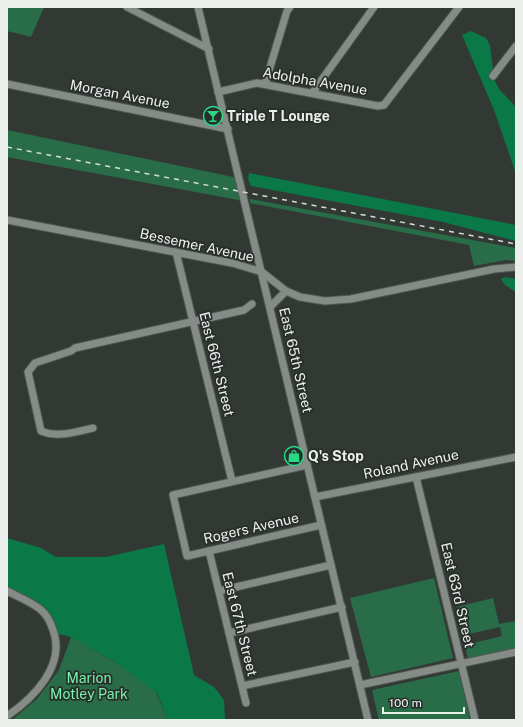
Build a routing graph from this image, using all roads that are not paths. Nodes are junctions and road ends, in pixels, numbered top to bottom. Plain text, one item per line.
1 (127, 7) edge
2 (290, 7) edge
3 (374, 7) edge
4 (459, 7) edge
5 (200, 9) edge
6 (516, 46) edge
7 (209, 49) junction
8 (494, 76) dead end
9 (7, 84) edge
10 (265, 84) junction
11 (218, 92) junction
12 (313, 92) junction
13 (228, 129) junction
14 (7, 220) edge
15 (176, 252) junction
16 (516, 267) edge
17 (262, 272) junction
18 (286, 291) junction
19 (252, 304) dead end
20 (270, 307) junction
21 (193, 322) junction
22 (93, 428) dead end
23 (514, 457) edge
24 (307, 465) junction
25 (416, 477) junction
26 (232, 481) junction
27 (315, 497) junction
28 (321, 525) junction
29 (209, 551) junction
30 (331, 565) junction
31 (219, 591) junction
32 (7, 592) edge
33 (342, 607) junction
34 (229, 633) junction
35 (516, 652) edge
36 (355, 662) junction
37 (461, 664) junction
38 (360, 685) junction
39 (242, 686) junction
40 (246, 703) dead end
41 (7, 716) edge
42 (368, 720) edge
43 (475, 720) edge

1 - 7 street
2 - 10 street
3 - 12 street
4 - 12 street, Adolpha Avenue
5 - 7 street, East 65th Street
6 - 8 street
7 - 11 street, East 65th Street
9 - 13 street, Morgan Avenue
10 - 11 street, Adolpha Avenue
10 - 12 street, Adolpha Avenue
11 - 13 street, East 65th Street
13 - 17 street, East 65th Street
14 - 15 street, Bessemer Avenue
15 - 17 street, Bessemer Avenue
15 - 21 street, East 66th Street
16 - 18 street, Bessemer Avenue
17 - 18 street, Bessemer Avenue
17 - 20 street, East 65th Street
18 - 20 street
19 - 21 street
20 - 24 street, East 65th Street
21 - 22 street
21 - 26 street, East 66th Street
23 - 25 street, Roland Avenue
24 - 26 street
24 - 27 street, East 65th Street
25 - 27 street, Roland Avenue
25 - 37 street, East 63rd Street
26 - 29 street, Rogers Avenue
27 - 28 street, East 65th Street
28 - 29 street, Rogers Avenue
28 - 30 street, East 65th Street
29 - 31 street, East 67th Street
30 - 31 street
30 - 33 street, East 65th Street
31 - 34 street, East 67th Street
32 - 41 street
33 - 34 street
33 - 36 street, East 65th Street
34 - 39 street, East 67th Street
35 - 37 street
36 - 38 street, East 65th Street
36 - 39 street
37 - 38 street
37 - 43 street, East 63rd Street
38 - 42 street, East 65th Street
39 - 40 street, East 67th Street

